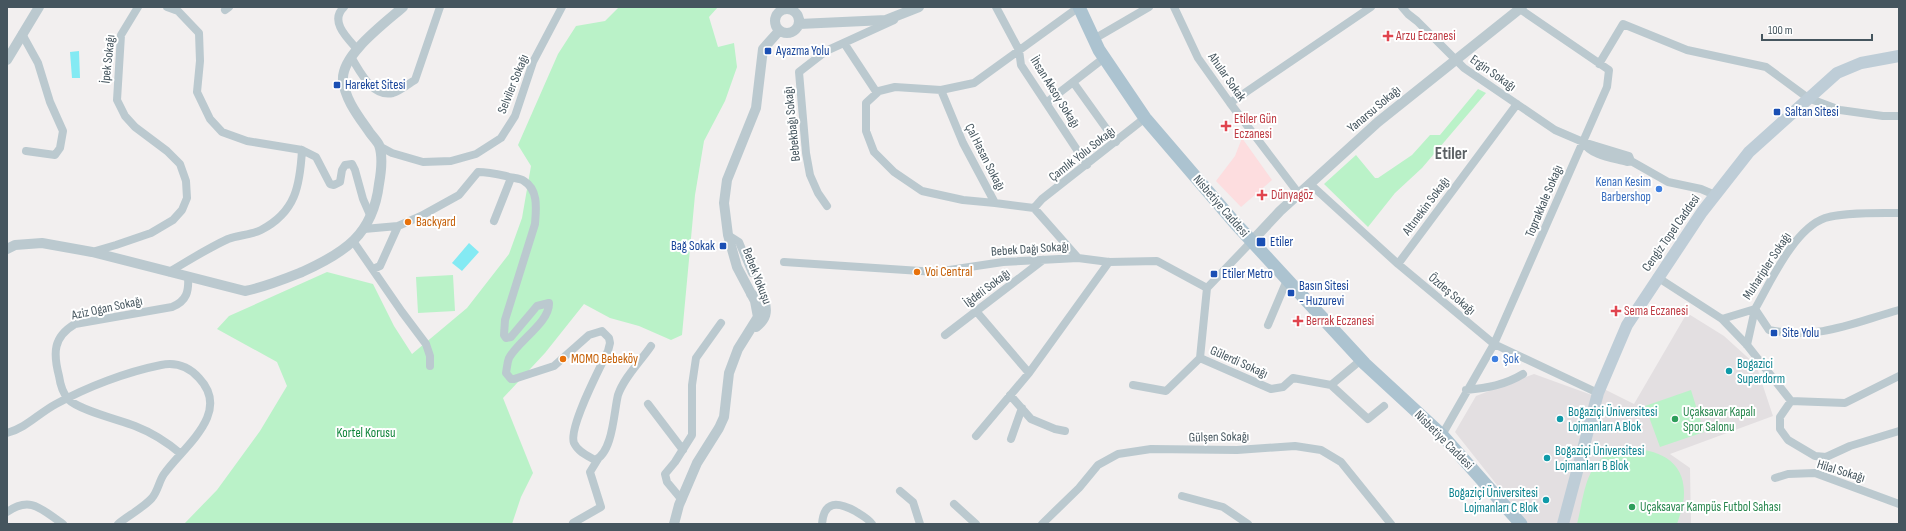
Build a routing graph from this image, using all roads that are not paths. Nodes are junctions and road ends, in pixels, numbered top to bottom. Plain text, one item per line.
1 (39, 7) edge
2 (138, 7) edge
3 (167, 7) edge
4 (344, 7) edge
5 (403, 7) edge
6 (440, 7) edge
7 (562, 7) edge
8 (996, 7) edge
9 (1079, 7) edge
10 (1149, 7) edge
11 (1174, 7) edge
12 (1371, 7) edge
13 (1402, 7) edge
14 (790, 8) edge
15 (917, 8) edge
16 (1519, 8) edge
17 (799, 24) junction
18 (779, 31) junction
19 (22, 34) junction
20 (1094, 38) junction
21 (844, 43) junction
22 (1019, 50) junction
23 (354, 53) junction
24 (1899, 56) edge
25 (1104, 58) junction
26 (7, 60) edge
27 (1455, 60) junction
28 (1600, 64) junction
29 (1073, 82) junction
30 (941, 90) junction
31 (877, 93) junction
32 (1808, 98) junction
33 (1046, 103) junction
34 (1230, 103) junction
35 (1517, 104) junction
36 (1899, 116) edge
37 (1145, 118) junction
38 (1116, 142) junction
39 (1583, 142) junction
40 (379, 146) junction
41 (302, 150) junction
42 (26, 151) dead end
43 (1087, 165) junction
44 (511, 178) junction
45 (1310, 184) junction
46 (1299, 194) junction
47 (1715, 195) junction
48 (995, 203) junction
49 (827, 206) dead end
50 (1034, 208) junction
51 (1899, 213) edge
52 (370, 215) junction
53 (494, 221) dead end
54 (398, 226) junction
55 (364, 229) junction
56 (728, 235) junction
57 (353, 241) junction
58 (1252, 241) junction
59 (7, 249) edge
60 (92, 252) junction
61 (1078, 258) junction
62 (1044, 260) junction
63 (784, 262) dead end
64 (1109, 262) junction
65 (1398, 264) junction
66 (373, 269) junction
67 (169, 272) junction
68 (752, 273) dead end
69 (188, 277) junction
70 (1657, 277) junction
71 (1287, 280) junction
72 (1207, 288) junction
73 (1755, 309) junction
74 (1899, 310) edge
75 (976, 311) junction
76 (1722, 319) junction
77 (721, 323) dead end
78 (1268, 325) dead end
79 (945, 335) dead end
80 (1494, 344) junction
81 (1747, 345) junction
82 (651, 346) dead end
83 (1200, 358) junction
84 (1361, 360) junction
85 (430, 366) dead end
86 (1029, 372) junction
87 (1524, 374) dead end
88 (1899, 376) edge
89 (1133, 385) dead end
90 (1331, 385) junction
91 (1466, 390) junction
92 (1598, 393) junction
93 (1010, 394) junction
94 (68, 399) junction
95 (1791, 401) junction
96 (648, 404) dead end
97 (1384, 406) dead end
98 (1022, 408) junction
99 (1065, 431) dead end
100 (1899, 431) edge
101 (7, 433) edge
102 (1442, 435) junction
103 (976, 436) dead end
104 (1011, 439) dead end
105 (683, 450) junction
106 (181, 454) junction
107 (598, 459) junction
108 (1775, 478) dead end
109 (900, 491) dead end
110 (1182, 496) dead end
111 (682, 500) junction
112 (954, 504) dead end
113 (1899, 504) edge
114 (1566, 508) junction
115 (7, 512) edge
116 (63, 524) edge
117 (118, 524) edge
118 (574, 524) edge
119 (674, 524) edge
120 (822, 524) edge
121 (872, 524) edge
122 (920, 524) edge
123 (976, 524) edge
124 (1042, 524) edge
125 (1248, 524) edge
126 (1391, 524) edge
127 (1520, 524) edge
128 (1557, 524) edge
129 (1563, 524) edge

1 - 19 street
2 - 60 street, İpek Sokağı
3 - 41 street
4 - 23 street
5 - 23 street
6 - 23 street
7 - 40 street, Selviler Sokağı
8 - 22 street, İhsan Aksoy Sokağı
9 - 20 main road, Nisbetiye Caddesi
9 - 22 street
10 - 20 street
11 - 34 street, Ahular Sokak
12 - 34 street
13 - 27 street, Ergin Sokağı
14 - 17 street
14 - 18 street
15 - 17 street
15 - 21 street, Bebekbağı Sokağı
16 - 27 street, Yanarsu Sokağı
16 - 28 street
17 - 18 street
18 - 56 street, Bebek Yokuşu
19 - 26 street
19 - 42 street
20 - 25 main road, Nisbetiye Caddesi
21 - 31 street
21 - 49 street, Bebekbağı Sokağı
22 - 30 street
22 - 33 street, İhsan Aksoy Sokağı
23 - 40 street
24 - 32 main road, Cengiz Topel Caddesi
25 - 29 street
25 - 37 main road, Nisbetiye Caddesi
27 - 35 street, Ergin Sokağı
27 - 45 street, Yanarsu Sokağı
28 - 32 street
28 - 39 street, Toprakkale Sokağı
29 - 33 street
29 - 38 street, İhsan Aksoy Sokağı
30 - 31 street
30 - 48 street, Çal Hasan Sokağı
31 - 48 street
32 - 36 street
32 - 47 main road, Cengiz Topel Caddesi
33 - 43 street, İhsan Aksoy Sokağı
34 - 46 street, Ahular Sokak
35 - 39 street, Ergin Sokağı
35 - 65 street, Altınekin Sokağı
37 - 38 street, Çamlık Yolu Sokağı
37 - 58 main road, Nisbetiye Caddesi
38 - 43 street, Çamlık Yolu Sokağı
39 - 47 street, Ergin Sokağı
39 - 80 street, Toprakkale Sokağı
40 - 52 street
41 - 52 street
41 - 67 street
43 - 50 street, Çamlık Yolu Sokağı
44 - 53 street
44 - 54 street
44 - 107 street
45 - 46 street, Yanarsu Sokağı
45 - 65 street, Özdeş Sokağı
46 - 58 street, Yanarsu Sokağı
47 - 70 main road, Cengiz Topel Caddesi
48 - 50 street, Çal Hasan Sokağı
50 - 61 street
51 - 73 street, Muharipler Sokağı
52 - 55 street
54 - 55 street
54 - 66 street
55 - 57 street
56 - 68 street
56 - 111 street, Bebek Yokuşu
57 - 66 street
57 - 69 street
58 - 71 main road, Nisbetiye Caddesi
58 - 72 street
59 - 60 street
60 - 67 street
61 - 62 street, Bebek Dağı Sokağı
61 - 64 street, Bebek Dağı Sokağı
62 - 63 street, Bebek Dağı Sokağı
62 - 75 street, İğdeli Sokağı
64 - 72 street, Bebek Dağı Sokağı
64 - 86 street
65 - 80 street, Özdeş Sokağı
66 - 85 street
67 - 69 street
69 - 94 street, Aziz Ogan Sokağı
70 - 76 street
70 - 92 main road, Cengiz Topel Caddesi
71 - 78 street
71 - 84 main road, Nisbetiye Caddesi
72 - 83 street
73 - 74 street
73 - 76 street, Muharipler Sokağı
73 - 81 street
75 - 79 street, İğdeli Sokağı
75 - 86 street
76 - 81 street
77 - 105 street
80 - 91 street, Toprakkale Sokağı
80 - 92 street, Özdeş Sokağı
81 - 95 street
82 - 107 street
83 - 89 street, Gülerdi Sokağı
83 - 90 street, Gülerdi Sokağı
84 - 90 street
84 - 102 main road, Nisbetiye Caddesi
86 - 93 street
87 - 91 street
88 - 95 street
90 - 97 street
91 - 102 street, Toprakkale Sokağı
92 - 114 main road, Cengiz Topel Caddesi
93 - 98 street
93 - 103 street
94 - 101 street
94 - 106 street
94 - 106 street
95 - 100 street
96 - 105 street
98 - 99 street
98 - 104 street
102 - 127 main road, Nisbetiye Caddesi
105 - 111 street
106 - 117 street
107 - 118 street
108 - 113 street, Hilal Sokağı
109 - 122 street
110 - 125 street
111 - 119 street
112 - 123 street
114 - 128 main road
114 - 129 main road
115 - 116 street
120 - 121 street
124 - 126 street, Gülşen Sokağı

